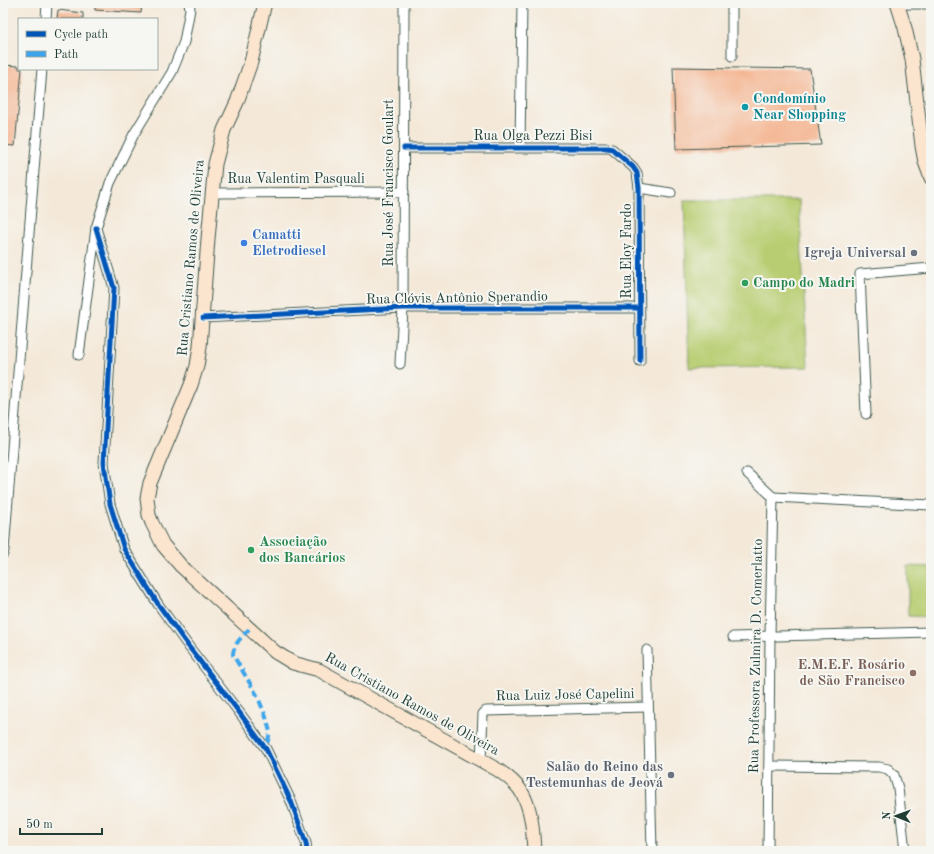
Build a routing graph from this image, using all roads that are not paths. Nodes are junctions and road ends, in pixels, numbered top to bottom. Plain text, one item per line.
1 (47, 3) edge
2 (189, 3) edge
3 (256, 3) edge
4 (265, 3) edge
5 (404, 3) edge
6 (522, 3) edge
7 (732, 3) edge
8 (897, 3) edge
9 (931, 4) edge
10 (46, 18) edge
11 (262, 19) junction
12 (732, 56) dead end
13 (42, 70) edge
14 (520, 147) junction
15 (404, 148) junction
16 (931, 178) edge
17 (639, 188) junction
18 (404, 192) junction
19 (212, 193) junction
20 (671, 193) dead end
21 (96, 228) junction
22 (931, 268) edge
23 (403, 308) junction
24 (639, 308) junction
25 (203, 318) junction
26 (79, 355) dead end
27 (640, 361) dead end
28 (400, 364) dead end
29 (866, 414) dead end
30 (747, 473) dead end
31 (773, 497) junction
32 (931, 505) edge
33 (3, 554) edge
34 (931, 632) edge
35 (770, 636) junction
36 (733, 637) dead end
37 (647, 650) dead end
38 (648, 708) junction
39 (481, 761) junction
40 (769, 766) junction
41 (307, 851) edge
42 (534, 851) edge
43 (652, 851) edge
44 (768, 851) edge
45 (905, 851) edge

1 - 10 street
2 - 21 street
3 - 11 main road
4 - 11 main road, Rua Cristiano Ramos de Oliveira
5 - 15 street, Rua José Francisco Goulart
6 - 14 street
7 - 12 street
8 - 9 street
8 - 16 main road
11 - 19 main road, Rua Cristiano Ramos de Oliveira
13 - 33 street
14 - 15 street, Rua Olga Pezzi Bisi
14 - 17 street, Rua Olga Pezzi Bisi
15 - 18 street, Rua José Francisco Goulart
17 - 20 street
17 - 24 street, Rua Eloy Fardo
18 - 19 street, Rua Valentim Pasquali
18 - 23 street, Rua José Francisco Goulart
19 - 25 main road, Rua Cristiano Ramos de Oliveira
21 - 26 street
21 - 41 street
22 - 29 street
23 - 24 street, Rua Clóvis Antônio Sperandio
23 - 25 street, Rua Clóvis Antônio Sperandio
23 - 28 street, Rua José Francisco Goulart
24 - 27 street, Rua Eloy Fardo
25 - 39 main road, Rua Cristiano Ramos de Oliveira
30 - 31 street
31 - 32 street
31 - 35 street, Rua Professora Zulmira D. Comerlatto
34 - 35 street
35 - 36 street
35 - 40 street, Rua Professora Zulmira D. Comerlatto
37 - 38 street
38 - 39 street, Rua Luiz José Capelini
38 - 43 street
39 - 42 main road, Rua Cristiano Ramos de Oliveira
40 - 44 street, Rua Professora Zulmira D. Comerlatto
40 - 45 street

